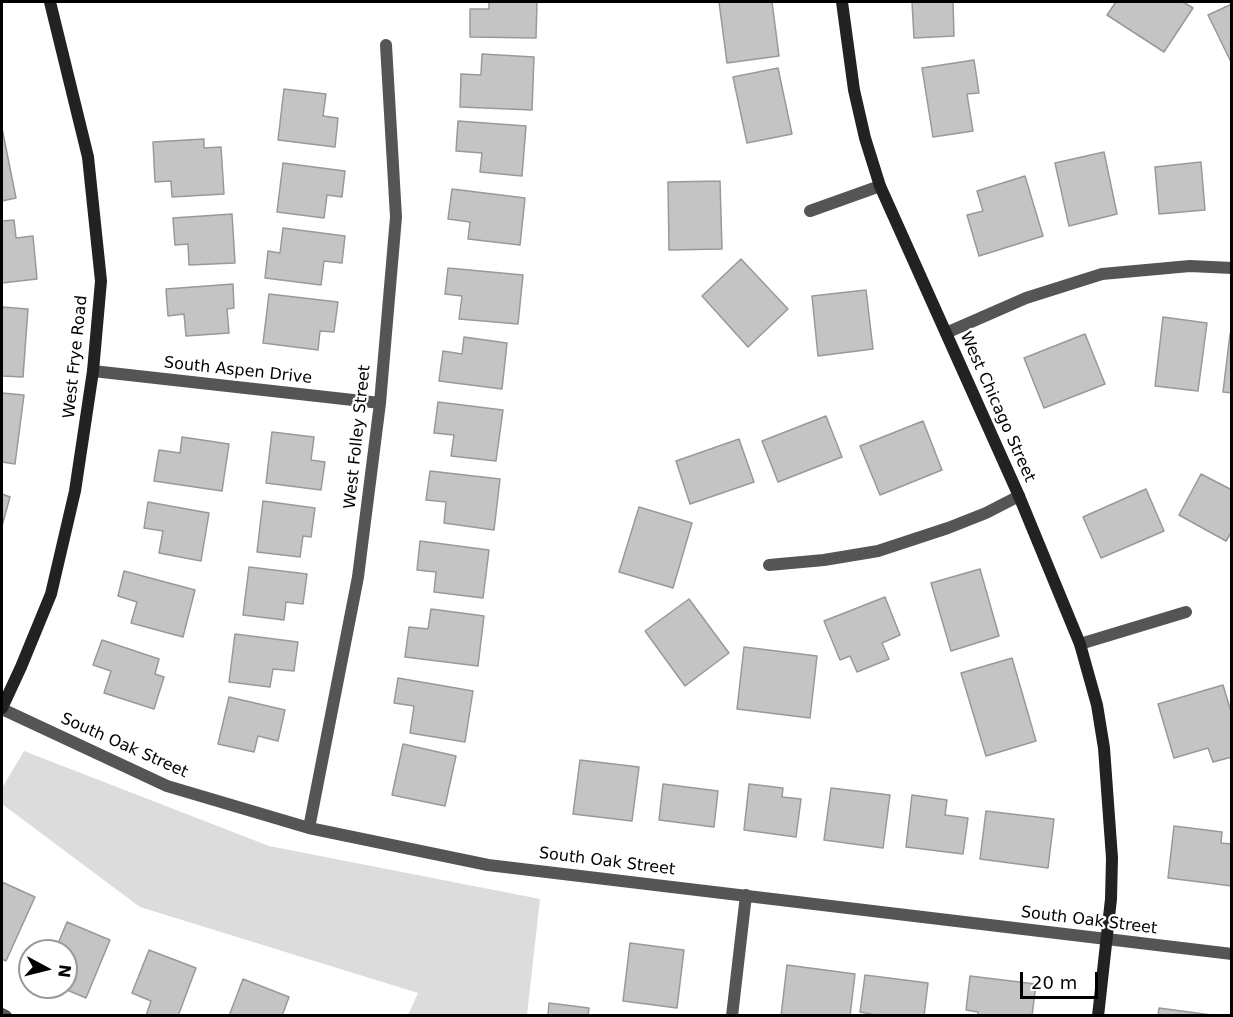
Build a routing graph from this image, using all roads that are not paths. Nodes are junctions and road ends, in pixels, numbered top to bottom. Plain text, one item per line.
1 (50, 2) edge
2 (842, 2) edge
3 (386, 45) dead end
4 (880, 186) junction
5 (810, 211) dead end
6 (1232, 268) edge
7 (946, 333) junction
8 (93, 371) junction
9 (380, 403) junction
10 (1019, 496) junction
11 (769, 566) dead end
12 (1186, 612) dead end
13 (1080, 644) junction
14 (2, 708) edge
15 (309, 828) junction
16 (746, 895) junction
17 (1107, 940) junction
18 (1232, 954) edge
19 (2, 1014) edge
20 (6, 1016) edge
21 (732, 1016) edge
22 (1098, 1016) edge

1 - 8 street, West Frye Road
2 - 4 street, West Chicago Street
3 - 9 street, West Folley Street
4 - 5 street
4 - 7 street, West Chicago Street
6 - 7 street
7 - 10 street, West Chicago Street
8 - 9 street, South Aspen Drive
8 - 14 street, West Frye Road
9 - 15 street, West Folley Street
10 - 11 street
10 - 13 street, West Chicago Street
12 - 13 street
13 - 17 street, West Chicago Street
14 - 15 street, South Oak Street
15 - 16 street, South Oak Street
16 - 17 street, South Oak Street
16 - 21 street
17 - 18 street, South Oak Street
17 - 22 street, West Chicago Street
19 - 20 street

